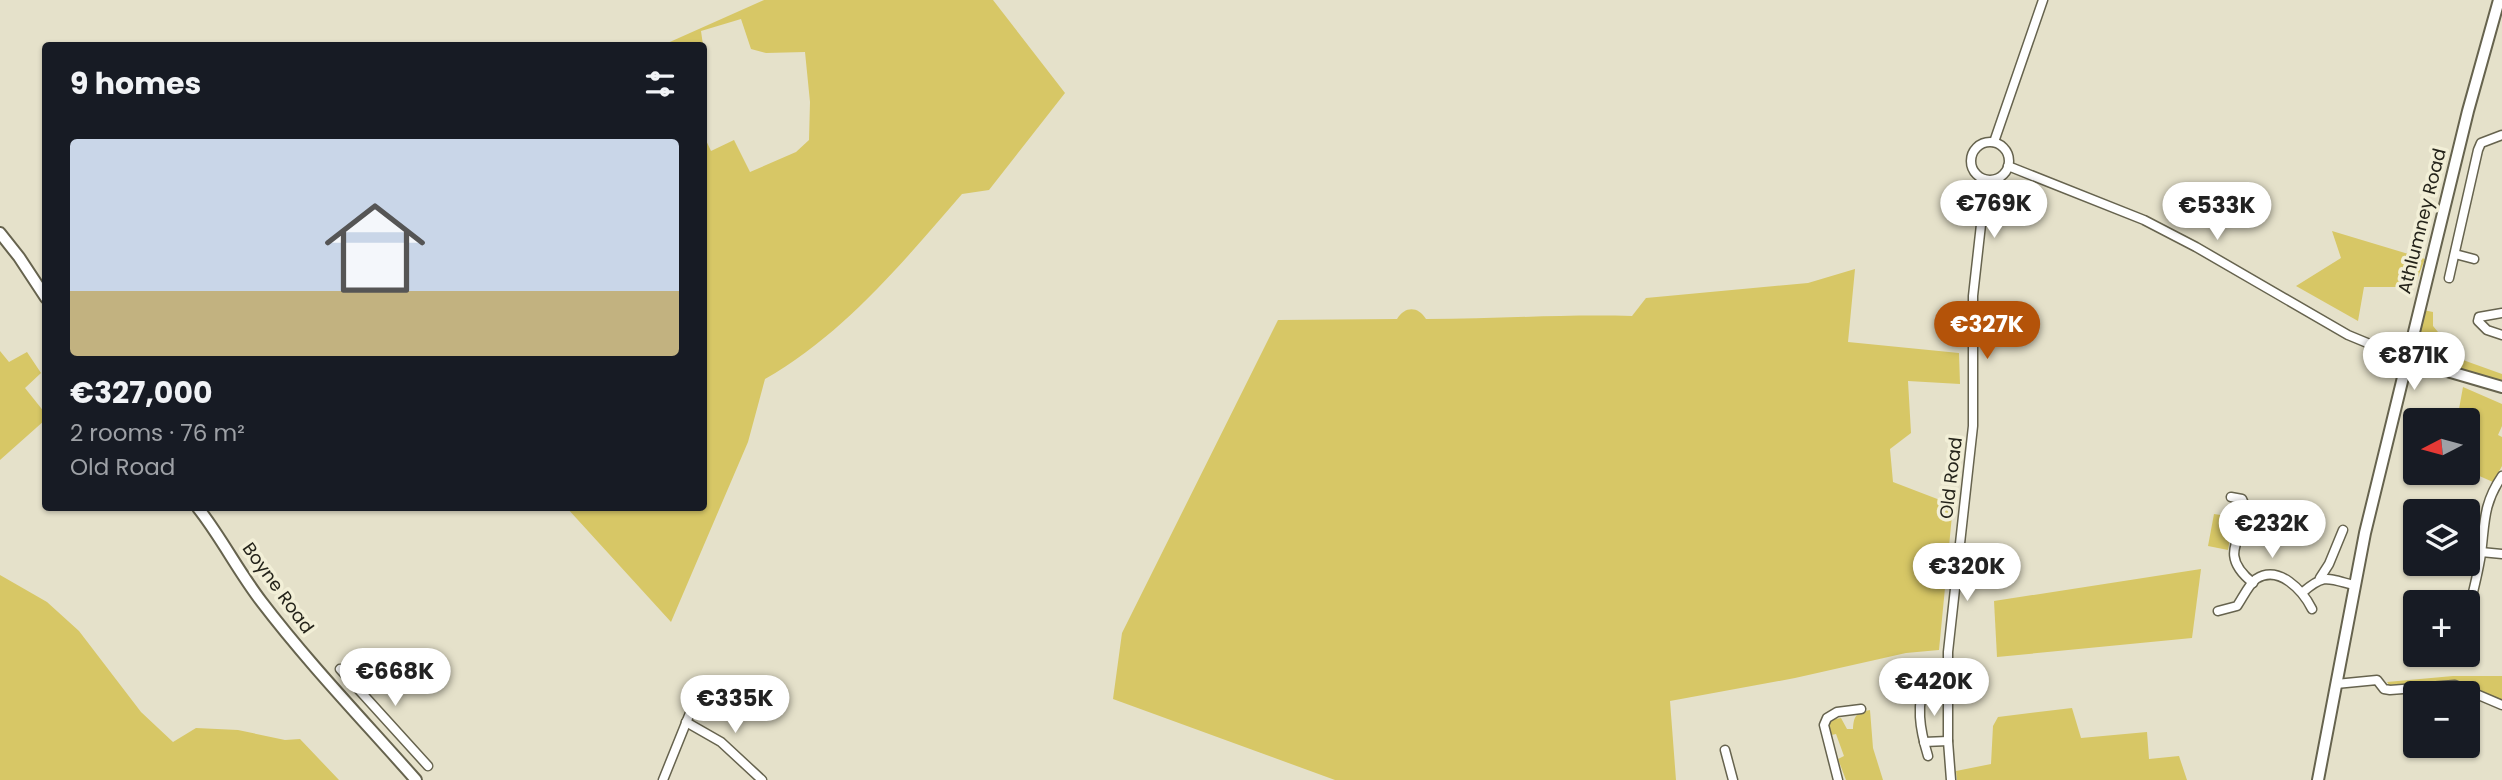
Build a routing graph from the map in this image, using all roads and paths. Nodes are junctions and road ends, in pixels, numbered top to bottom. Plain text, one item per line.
1 (2042, 0) edge
2 (2499, 0) edge
3 (2502, 135) edge
4 (1994, 142) junction
5 (2008, 166) junction
6 (1986, 180) junction
7 (0, 233) edge
8 (2455, 254) junction
9 (2474, 258) dead end
10 (2449, 278) dead end
11 (42, 292) edge
12 (2502, 313) edge
13 (2502, 335) edge
14 (2406, 359) junction
15 (2502, 387) edge
16 (2502, 476) edge
17 (2231, 498) dead end
18 (200, 511) edge
19 (2343, 530) dead end
20 (2481, 552) junction
21 (2502, 554) edge
22 (2320, 578) junction
23 (2253, 583) junction
24 (2353, 585) junction
25 (2473, 590) edge
26 (2303, 592) junction
27 (2312, 609) dead end
28 (2218, 611) dead end
29 (340, 669) dead end
30 (1927, 678) dead end
31 (2336, 684) junction
32 (2502, 705) edge
33 (1861, 709) dead end
34 (690, 713) dead end
35 (388, 722) junction
36 (686, 723) junction
37 (375, 733) junction
38 (1948, 741) junction
39 (1924, 742) junction
40 (1725, 750) dead end
41 (1928, 756) dead end
42 (428, 766) dead end
43 (416, 780) edge
44 (663, 780) edge
45 (762, 780) edge
46 (1733, 780) edge
47 (1838, 780) edge
48 (1951, 780) edge
49 (2318, 780) edge

1 - 4 street
2 - 14 main road, Athlumney Road
3 - 8 street
4 - 5 street
4 - 6 street
5 - 6 street
5 - 14 street
6 - 38 street, Old Road
7 - 11 main road
8 - 9 street
8 - 10 street
12 - 13 street
14 - 15 main road
14 - 24 main road, Athlumney Road
16 - 20 street
17 - 23 street
18 - 37 main road, Boyne Road
19 - 22 street
20 - 21 street
20 - 25 street
22 - 24 street
22 - 26 street
23 - 26 street
23 - 28 street
24 - 31 main road, Athlumney Road
26 - 27 street
29 - 35 street
30 - 39 street
31 - 32 street
31 - 49 main road, Athlumney Road
33 - 47 street
34 - 36 street
35 - 37 street
35 - 42 street
36 - 44 street
36 - 45 street
37 - 43 main road, Boyne Road
38 - 39 street
38 - 48 street, Old Road
39 - 41 street
40 - 46 street

